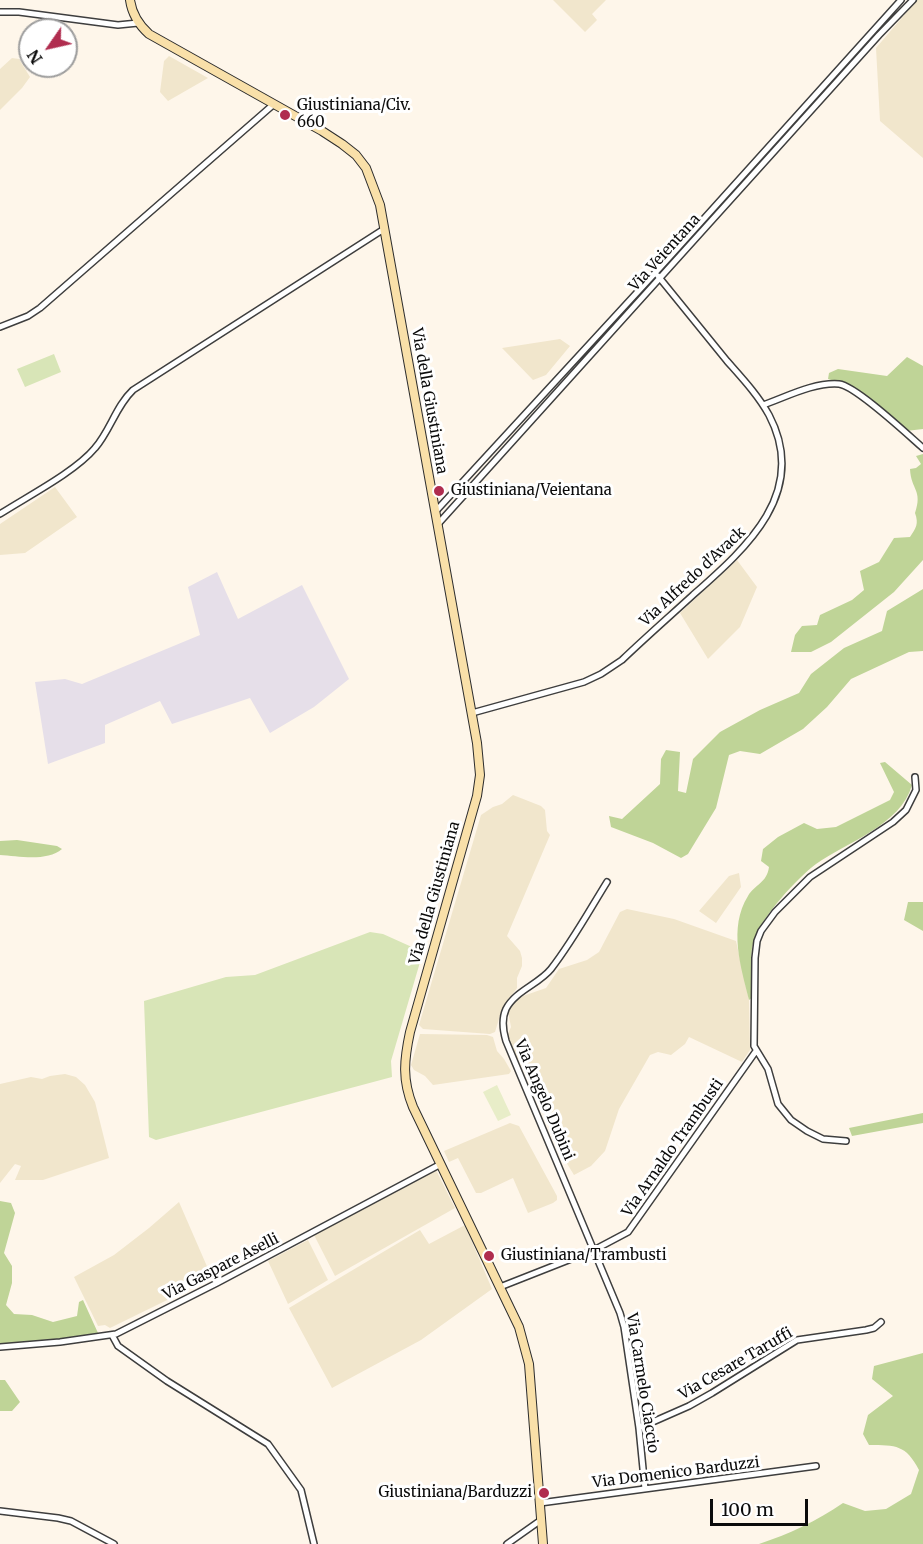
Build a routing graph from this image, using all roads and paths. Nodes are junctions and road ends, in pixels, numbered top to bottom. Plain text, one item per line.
1 (130, 0) edge
2 (901, 0) edge
3 (913, 0) edge
4 (0, 12) edge
5 (138, 23) junction
6 (866, 40) junction
7 (871, 45) junction
8 (274, 104) junction
9 (384, 229) junction
10 (657, 275) junction
11 (0, 327) edge
12 (763, 405) junction
13 (923, 448) edge
14 (435, 512) junction
15 (0, 514) edge
16 (438, 524) junction
17 (472, 713) junction
18 (915, 777) dead end
19 (607, 882) dead end
20 (756, 1051) junction
21 (846, 1141) dead end
22 (439, 1165) junction
23 (594, 1250) junction
24 (500, 1287) junction
25 (881, 1322) dead end
26 (112, 1335) junction
27 (0, 1347) edge
28 (639, 1428) junction
29 (816, 1466) dead end
30 (645, 1489) junction
31 (540, 1503) junction
32 (0, 1511) edge
33 (541, 1520) junction
34 (114, 1544) edge
35 (314, 1544) edge
36 (507, 1544) edge
37 (543, 1544) edge

1 - 5 street
2 - 6 street, Via Veientana
3 - 7 street, Via Veientana
4 - 5 street
5 - 8 street, Via della Giustiniana
6 - 7 street
6 - 10 street, Via Veientana
7 - 10 street, Via Veientana
8 - 9 street, Via della Giustiniana
8 - 11 street
9 - 14 street, Via della Giustiniana
9 - 15 street
10 - 12 street, Via Alfredo d'Avack
10 - 14 street, Via Veientana
10 - 16 street, Via Veientana
12 - 13 street
12 - 17 street, Via Alfredo d'Avack
14 - 16 street, Via della Giustiniana
16 - 17 street, Via della Giustiniana
17 - 22 street, Via della Giustiniana
18 - 20 street
19 - 23 street, Via Angelo Dubini
20 - 21 street
20 - 23 street, Via Arnaldo Trambusti
22 - 24 street, Via della Giustiniana
22 - 26 street, Via Gaspare Aselli
23 - 24 street, Via Arnaldo Trambusti
23 - 28 street, Via Carmelo Ciaccio
24 - 31 street, Via della Giustiniana
25 - 28 street, Via Cesare Taruffi
26 - 27 street, Via Gaspare Aselli
26 - 35 street
28 - 30 street, Via Carmelo Ciaccio
29 - 30 street, Via Domenico Barduzzi
30 - 31 street, Via Domenico Barduzzi
31 - 33 street, Via della Giustiniana
32 - 34 street
33 - 36 street
33 - 37 street, Via della Giustiniana

